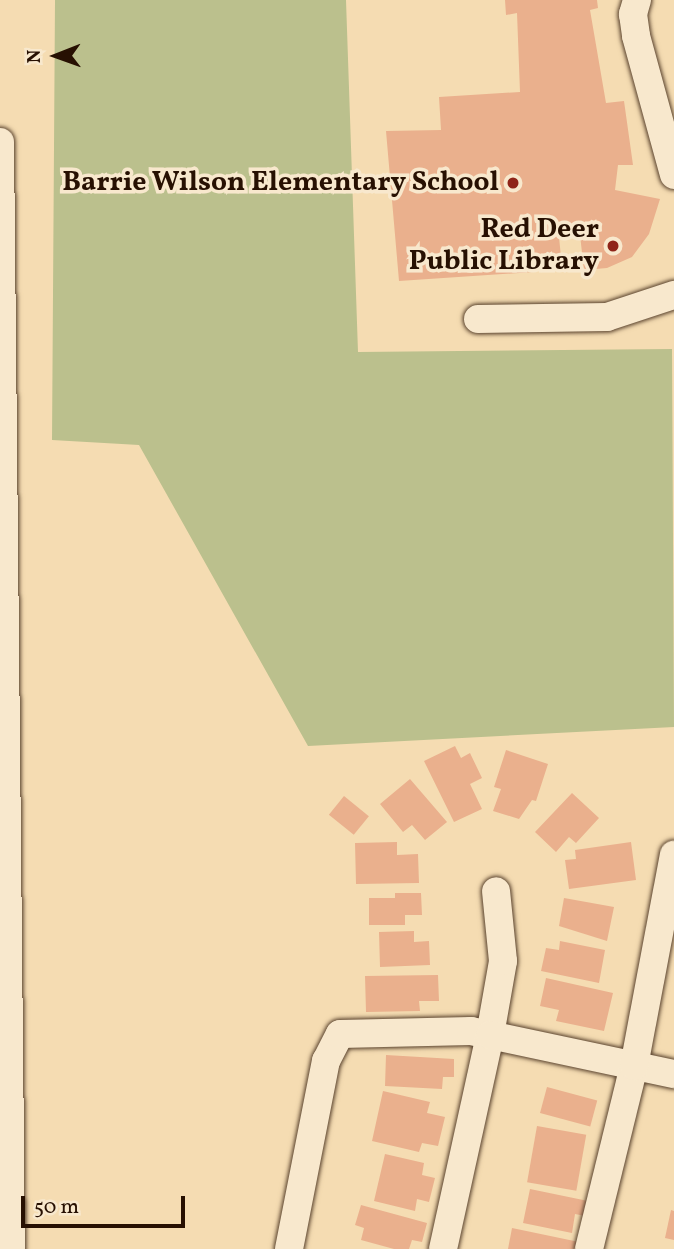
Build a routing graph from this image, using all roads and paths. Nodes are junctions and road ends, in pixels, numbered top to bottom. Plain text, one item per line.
1 (637, 0) edge
2 (0, 142) edge
3 (674, 175) edge
4 (674, 295) edge
5 (478, 319) dead end
6 (1, 391) edge
7 (4, 819) edge
8 (674, 855) edge
9 (496, 891) dead end
10 (490, 1035) junction
11 (634, 1066) junction
12 (674, 1074) edge
13 (5, 1120) edge
14 (11, 1249) edge
15 (289, 1249) edge
16 (443, 1249) edge
17 (589, 1249) edge

1 - 3 street
2 - 6 street
4 - 5 street
6 - 7 street
7 - 13 street
8 - 11 street
9 - 10 street
10 - 11 street
10 - 15 street
10 - 16 street
11 - 12 street
11 - 17 street
13 - 14 street

